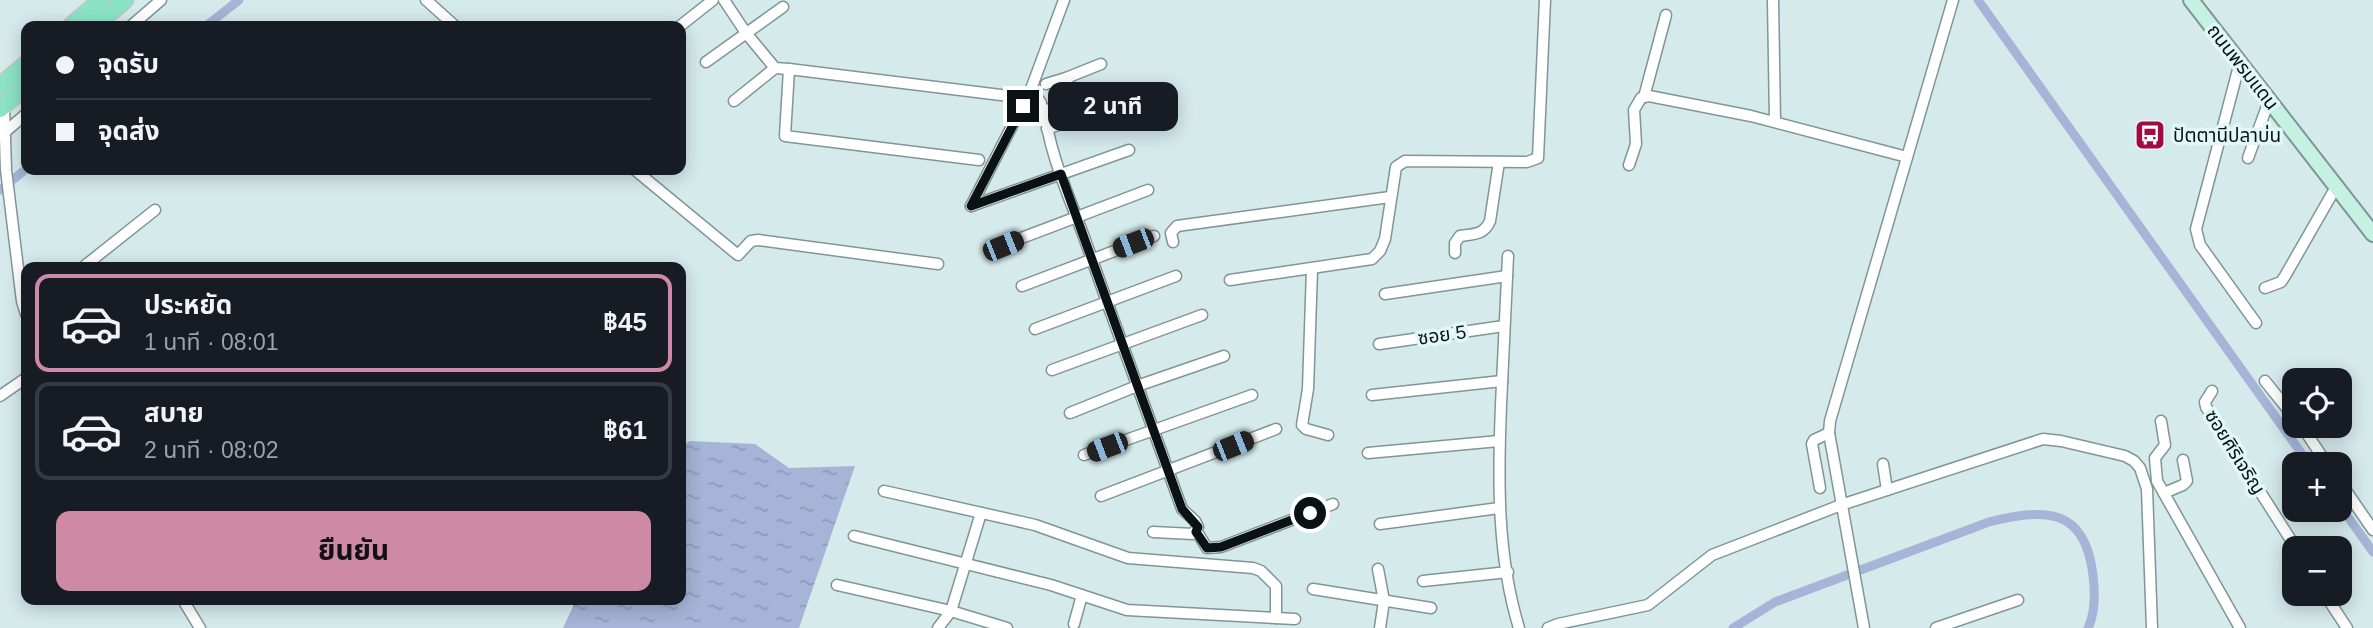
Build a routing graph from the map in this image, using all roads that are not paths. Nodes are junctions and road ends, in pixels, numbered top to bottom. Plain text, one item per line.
1 (125, 0) edge
2 (161, 0) edge
3 (426, 0) edge
4 (713, 0) edge
5 (724, 0) edge
6 (1064, 0) edge
7 (1545, 0) edge
8 (1773, 0) edge
9 (1953, 0) edge
10 (2191, 0) edge
11 (93, 3) edge
12 (783, 7) dead end
13 (1666, 15) dead end
14 (76, 21) edge
15 (101, 21) edge
16 (137, 21) edge
17 (449, 21) edge
18 (686, 21) edge
19 (746, 33) junction
20 (706, 62) dead end
21 (2240, 62) junction
22 (1101, 64) dead end
23 (21, 68) edge
24 (775, 68) junction
25 (789, 69) junction
26 (1066, 78) junction
27 (1046, 84) dead end
28 (0, 86) edge
29 (1031, 89) junction
30 (21, 91) edge
31 (1009, 96) dead end
32 (1644, 97) junction
33 (733, 101) dead end
34 (2269, 101) junction
35 (1117, 103) dead end
36 (1023, 106) junction
37 (2, 108) edge
38 (1079, 117) junction
39 (21, 118) edge
40 (1775, 122) junction
41 (1041, 123) junction
42 (5, 132) junction
43 (1129, 150) dead end
44 (1907, 157) junction
45 (2248, 158) dead end
46 (979, 160) dead end
47 (1499, 162) junction
48 (1629, 164) dead end
49 (1061, 174) junction
50 (641, 175) edge
51 (2336, 187) junction
52 (1149, 190) dead end
53 (1391, 197) junction
54 (155, 210) dead end
55 (1076, 216) junction
56 (2373, 234) edge
57 (1154, 236) dead end
58 (1172, 242) dead end
59 (1003, 246) dead end
60 (1455, 253) dead end
61 (1508, 256) dead end
62 (1091, 260) junction
63 (90, 262) edge
64 (938, 264) dead end
65 (1312, 269) junction
66 (1176, 276) dead end
67 (1507, 276) junction
68 (21, 278) edge
69 (1230, 280) dead end
70 (1022, 286) dead end
71 (2265, 288) dead end
72 (1385, 294) dead end
73 (1107, 302) junction
74 (1202, 315) dead end
75 (2256, 323) dead end
76 (1504, 326) junction
77 (1035, 329) dead end
78 (1379, 344) dead end
79 (1122, 345) junction
80 (1224, 356) dead end
81 (1052, 370) dead end
82 (21, 381) edge
83 (1502, 381) junction
84 (2265, 381) dead end
85 (1137, 386) junction
86 (2212, 391) dead end
87 (1252, 395) dead end
88 (1373, 395) dead end
89 (0, 396) edge
90 (2282, 402) edge
91 (1070, 413) dead end
92 (2161, 421) dead end
93 (1153, 429) junction
94 (1276, 429) dead end
95 (1829, 433) junction
96 (1328, 435) dead end
97 (1499, 441) junction
98 (1368, 453) dead end
99 (1084, 455) dead end
100 (2183, 460) dead end
101 (1883, 464) dead end
102 (1168, 471) junction
103 (1820, 488) dead end
104 (1887, 490) junction
105 (884, 491) dead end
106 (2164, 493) junction
107 (1101, 496) dead end
108 (2352, 499) edge
109 (1333, 505) dead end
110 (1842, 505) junction
111 (1499, 508) junction
112 (981, 513) junction
113 (1380, 524) dead end
114 (2373, 530) edge
115 (1153, 532) dead end
116 (1196, 532) junction
117 (854, 536) dead end
118 (2287, 536) edge
119 (965, 562) junction
120 (1378, 569) dead end
121 (1508, 572) junction
122 (1423, 581) dead end
123 (837, 585) dead end
124 (1313, 589) dead end
125 (1082, 595) junction
126 (2018, 600) dead end
127 (1384, 601) junction
128 (186, 605) edge
129 (2333, 606) edge
130 (1431, 608) dead end
131 (951, 611) junction
132 (1177, 614) junction
133 (1276, 618) junction
134 (1295, 619) dead end
135 (1074, 624) dead end
136 (200, 628) edge
137 (938, 628) edge
138 (1007, 628) edge
139 (1178, 628) edge
140 (1380, 628) edge
141 (1519, 628) edge
142 (1548, 628) edge
143 (1864, 628) edge
144 (1936, 628) edge
145 (2152, 628) edge
146 (2240, 628) edge
147 (2347, 628) edge

1 - 15 main road
2 - 16 street
3 - 17 street
4 - 18 street
5 - 19 street
6 - 29 street
7 - 47 street
8 - 40 street
9 - 44 street
10 - 21 main road, ถนนพรมแดน
11 - 14 main road
12 - 19 street
13 - 32 street
19 - 20 street
19 - 24 street
21 - 34 main road, ถนนพรมแดน
21 - 75 street
22 - 26 street
23 - 28 main road
24 - 25 street
24 - 33 street
25 - 31 street
25 - 46 street
26 - 27 street
26 - 38 street
29 - 36 street
29 - 41 street
30 - 37 main road
32 - 40 street
32 - 48 street
34 - 45 street
34 - 51 main road, ถนนพรมแดน
35 - 38 street
36 - 41 street
36 - 49 street
37 - 42 street
38 - 41 street
39 - 42 street
40 - 44 street
41 - 49 street
42 - 68 street
43 - 49 street
44 - 95 street
47 - 53 street
47 - 60 street
49 - 55 street
50 - 64 street
51 - 56 main road, ถนนพรมแดน
51 - 71 street
52 - 55 street
53 - 58 street
53 - 65 street
54 - 63 street
55 - 59 street
55 - 62 street
57 - 62 street
61 - 67 street
62 - 70 street
62 - 73 street
65 - 69 street
65 - 96 street
66 - 73 street
67 - 72 street
67 - 76 street
73 - 77 street
73 - 79 street
74 - 79 street
76 - 78 street, ซอย 5
76 - 83 street
79 - 81 street
79 - 85 street
80 - 85 street
82 - 89 street
83 - 88 street
83 - 97 street
84 - 90 street
85 - 91 street
85 - 93 street
86 - 118 street, ซอยศิริเจริญ
87 - 93 street
92 - 106 street
93 - 99 street
93 - 102 street
94 - 102 street
95 - 103 street
95 - 110 street
97 - 98 street
97 - 111 street
100 - 106 street
101 - 104 street
102 - 107 street
102 - 116 street
104 - 110 street
104 - 145 street
105 - 112 street
106 - 146 street
108 - 114 street
109 - 116 street
110 - 142 street
110 - 143 street
111 - 113 street
111 - 121 street
112 - 119 street
112 - 133 street
115 - 116 street
117 - 119 street
119 - 125 street
119 - 131 street
120 - 127 street
121 - 122 street
121 - 141 street
123 - 131 street
124 - 127 street
125 - 132 street
125 - 135 street
126 - 144 street
127 - 130 street
127 - 140 street
128 - 136 street
129 - 147 street
131 - 137 street
131 - 138 street
132 - 133 street
132 - 139 street
133 - 134 street

